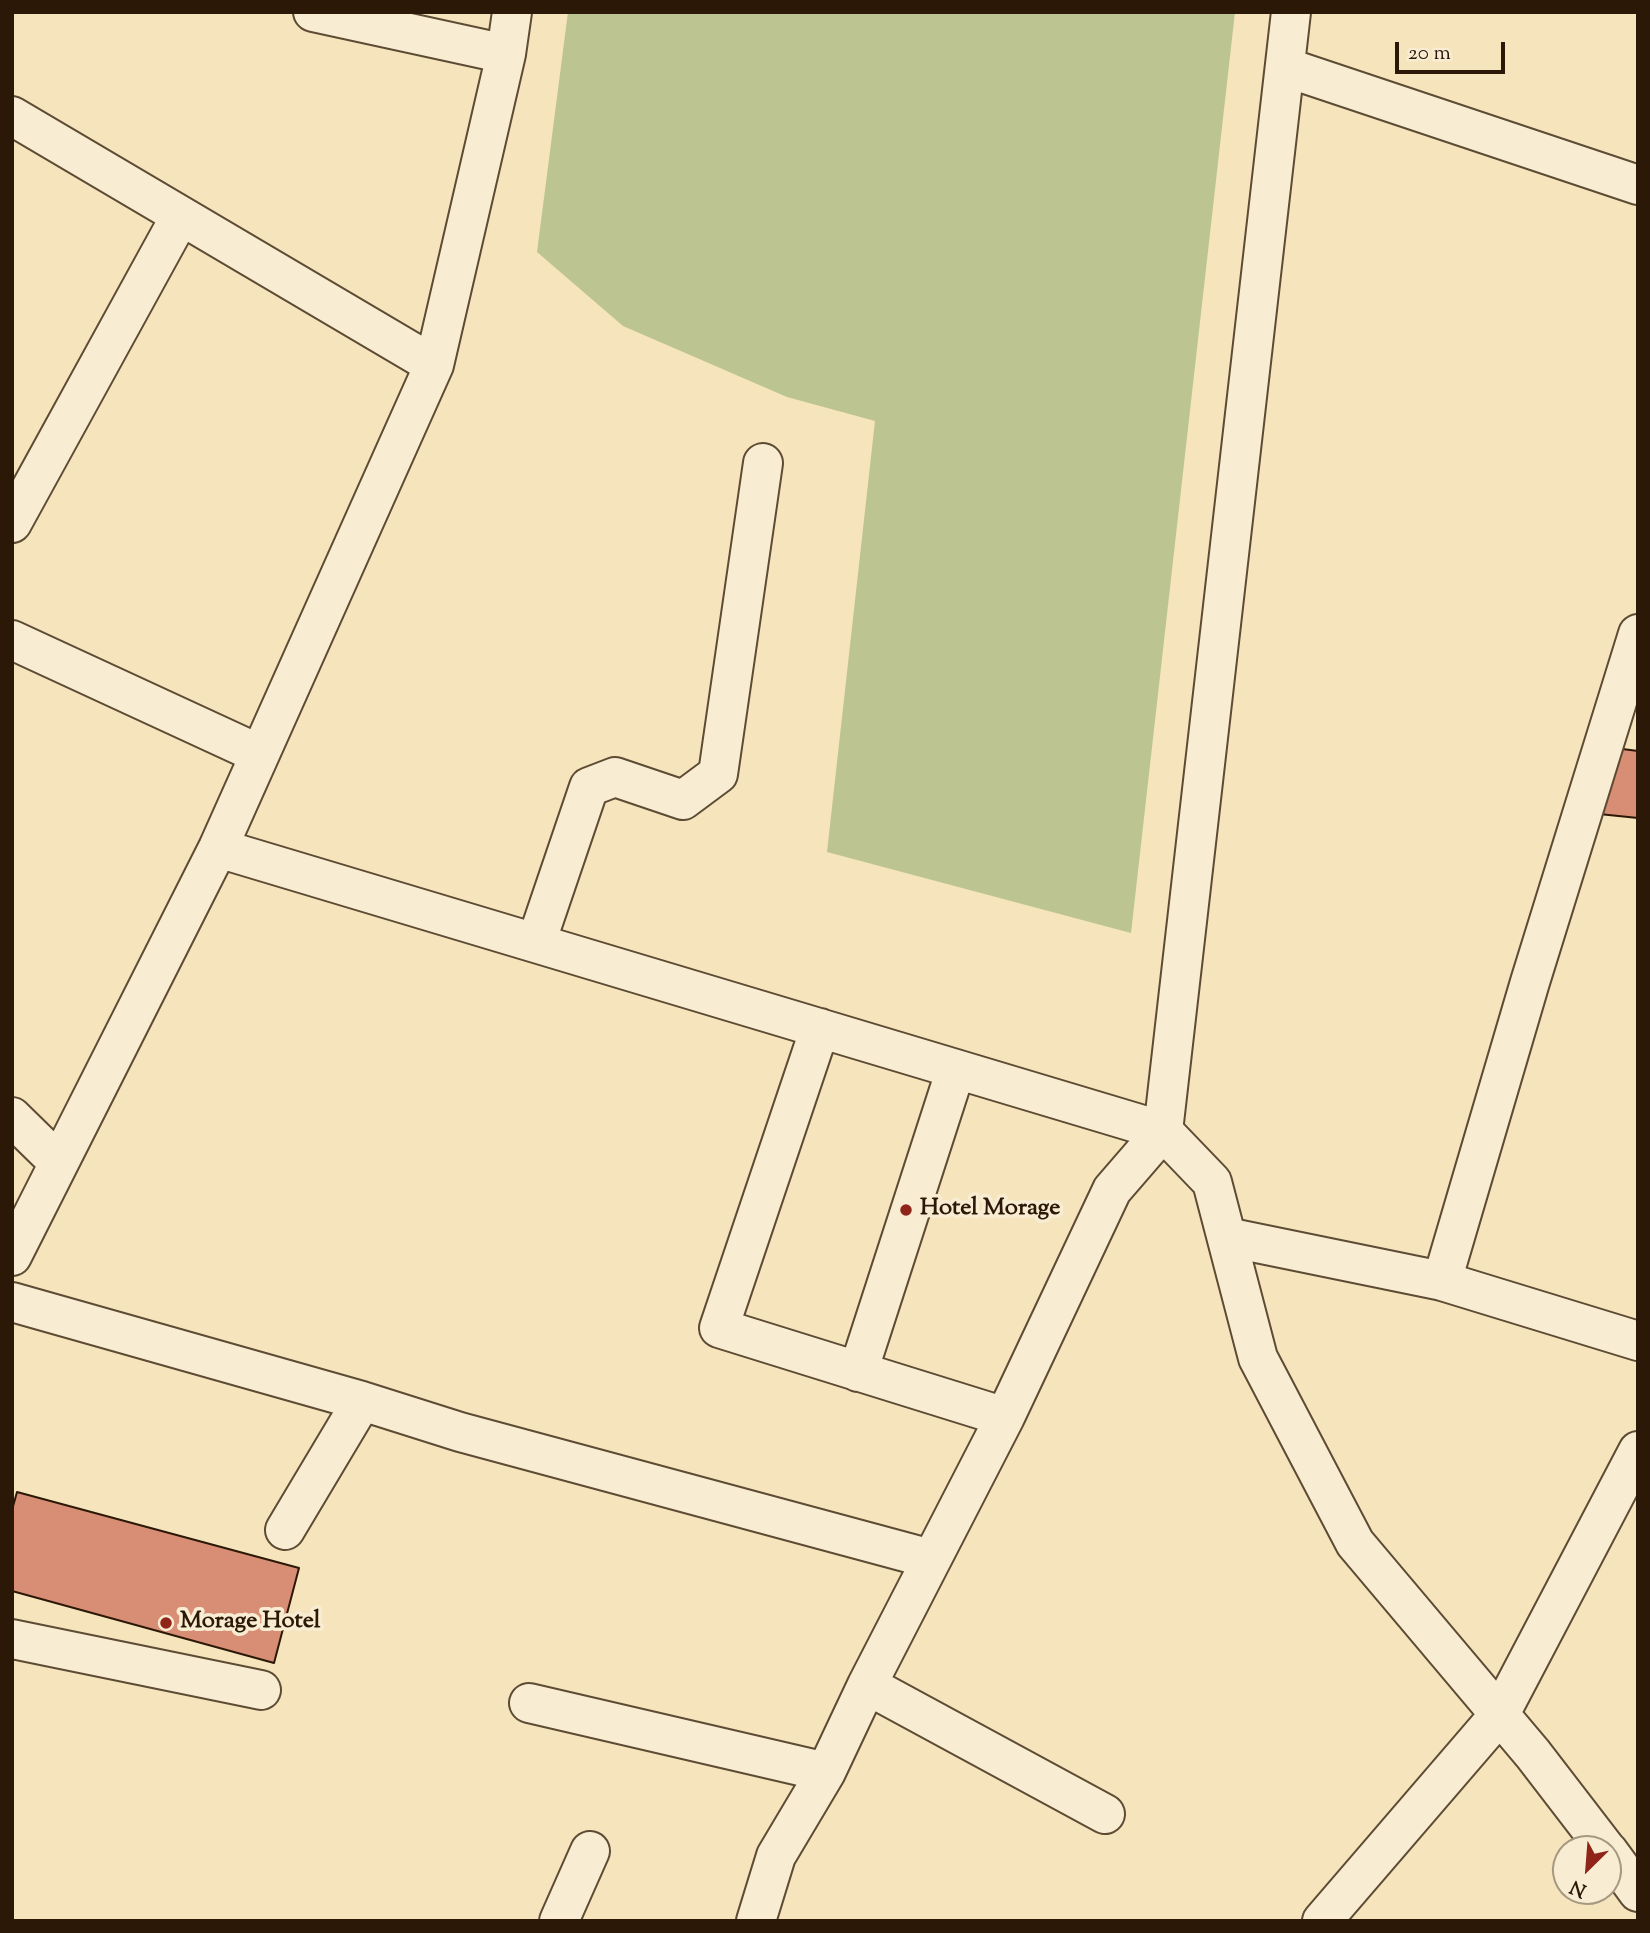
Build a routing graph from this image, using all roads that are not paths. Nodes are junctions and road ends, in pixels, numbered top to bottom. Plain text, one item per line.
1 (313, 12) edge
2 (512, 12) edge
3 (1291, 12) edge
4 (506, 54) junction
5 (1285, 67) junction
6 (12, 116) edge
7 (1638, 185) edge
8 (180, 217) junction
9 (434, 365) junction
10 (763, 463) dead end
11 (12, 523) edge
12 (1638, 634) edge
13 (12, 640) edge
14 (259, 754) junction
15 (218, 848) junction
16 (536, 943) junction
17 (820, 1028) junction
18 (956, 1069) junction
19 (12, 1117) edge
20 (1163, 1131) junction
21 (59, 1163) junction
22 (1227, 1237) junction
23 (12, 1256) edge
24 (1442, 1282) junction
25 (12, 1303) edge
26 (1638, 1341) edge
27 (858, 1371) junction
28 (362, 1401) junction
29 (1005, 1417) junction
30 (1638, 1451) edge
31 (285, 1530) dead end
32 (931, 1559) junction
33 (12, 1639) edge
34 (867, 1685) junction
35 (261, 1690) dead end
36 (529, 1703) dead end
37 (1500, 1714) junction
38 (827, 1772) junction
39 (1105, 1814) dead end
40 (1595, 1835) edge
41 (590, 1851) dead end
42 (1622, 1870) edge
43 (1638, 1892) edge
44 (559, 1921) edge
45 (756, 1921) edge
46 (1322, 1921) edge

1 - 4 street
2 - 4 street
3 - 5 street
4 - 9 street
5 - 7 street
5 - 20 street
6 - 8 street
8 - 9 street
8 - 11 street
9 - 14 street
10 - 16 street
12 - 24 street
13 - 14 street
14 - 15 street
15 - 16 street
15 - 21 street
16 - 17 street
17 - 18 street
17 - 27 street
18 - 20 street
18 - 27 street
19 - 21 street
20 - 22 street
20 - 29 street
21 - 23 street
22 - 24 street
22 - 37 street
24 - 26 street
25 - 28 street
27 - 29 street
28 - 31 street
28 - 32 street
29 - 32 street
30 - 37 street
32 - 34 street
33 - 35 street
34 - 38 street
34 - 39 street
36 - 38 street
37 - 40 street
37 - 46 street
38 - 45 street
41 - 44 street
42 - 43 street

